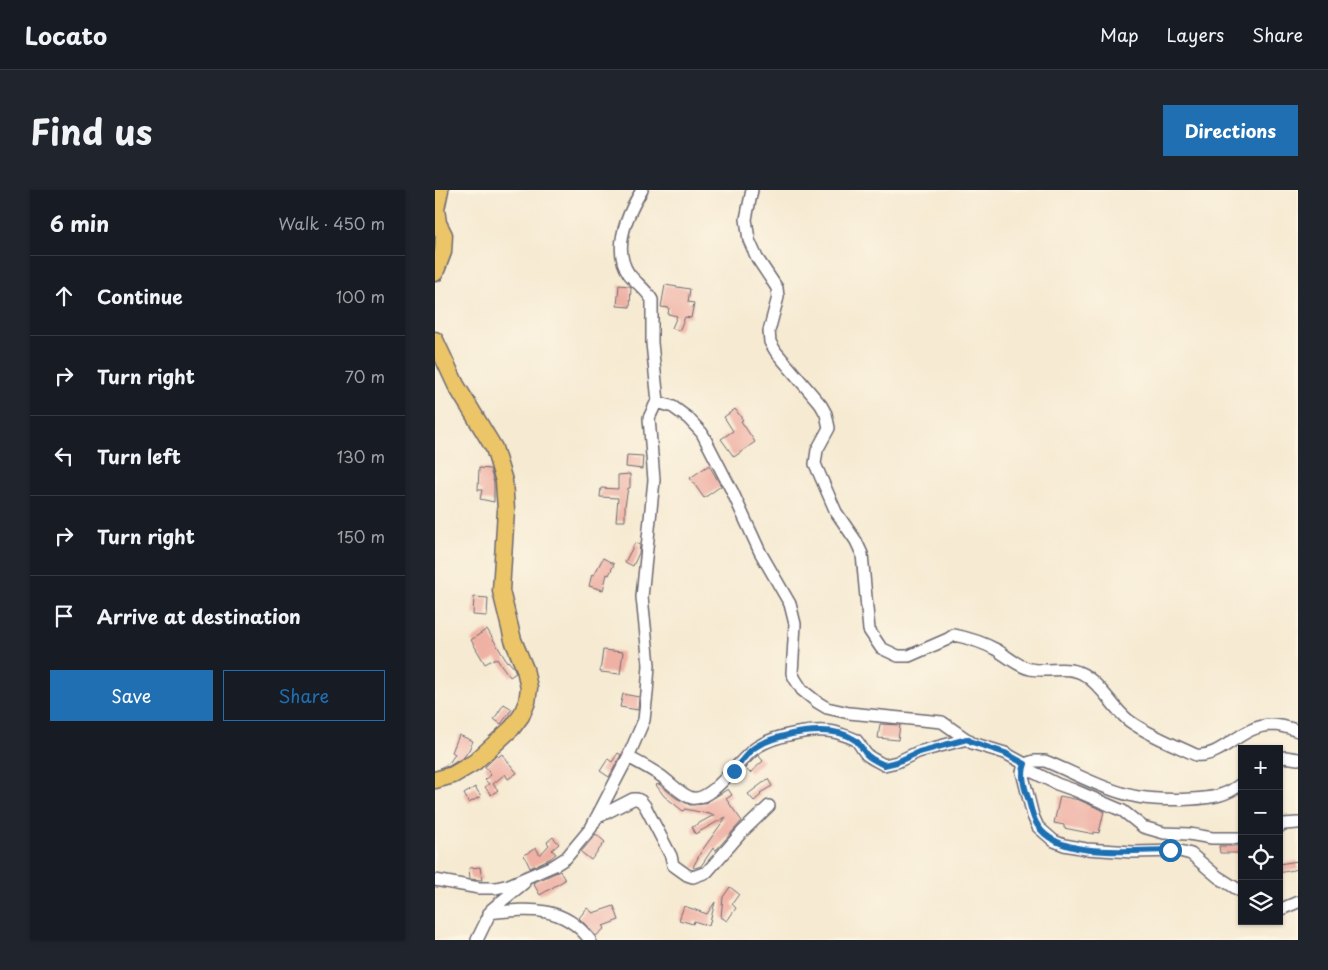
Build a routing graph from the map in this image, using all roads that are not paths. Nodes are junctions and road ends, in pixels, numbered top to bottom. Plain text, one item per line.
1 (440, 190) edge
2 (642, 190) edge
3 (752, 190) edge
4 (435, 273) edge
5 (435, 340) edge
6 (658, 402) junction
7 (1298, 731) edge
8 (967, 739) junction
9 (628, 757) junction
10 (1283, 758) edge
11 (1298, 759) edge
12 (1024, 765) junction
13 (435, 780) edge
14 (1238, 786) edge
15 (769, 806) dead end
16 (595, 818) junction
17 (1298, 823) edge
18 (1283, 824) edge
19 (1238, 838) edge
20 (538, 872) junction
21 (435, 880) edge
22 (1238, 890) edge
23 (1298, 902) edge
24 (1283, 908) edge
25 (489, 913) junction
26 (477, 940) edge
27 (590, 940) edge

1 - 4 highway
2 - 6 street
3 - 7 street
5 - 13 highway
6 - 8 street
6 - 9 street
8 - 9 street
8 - 12 street
9 - 16 street
10 - 11 street
12 - 14 street
12 - 19 street
12 - 22 street
15 - 16 street
16 - 20 street
17 - 18 street
20 - 21 street
20 - 25 street
23 - 24 street
25 - 26 street
25 - 27 street

